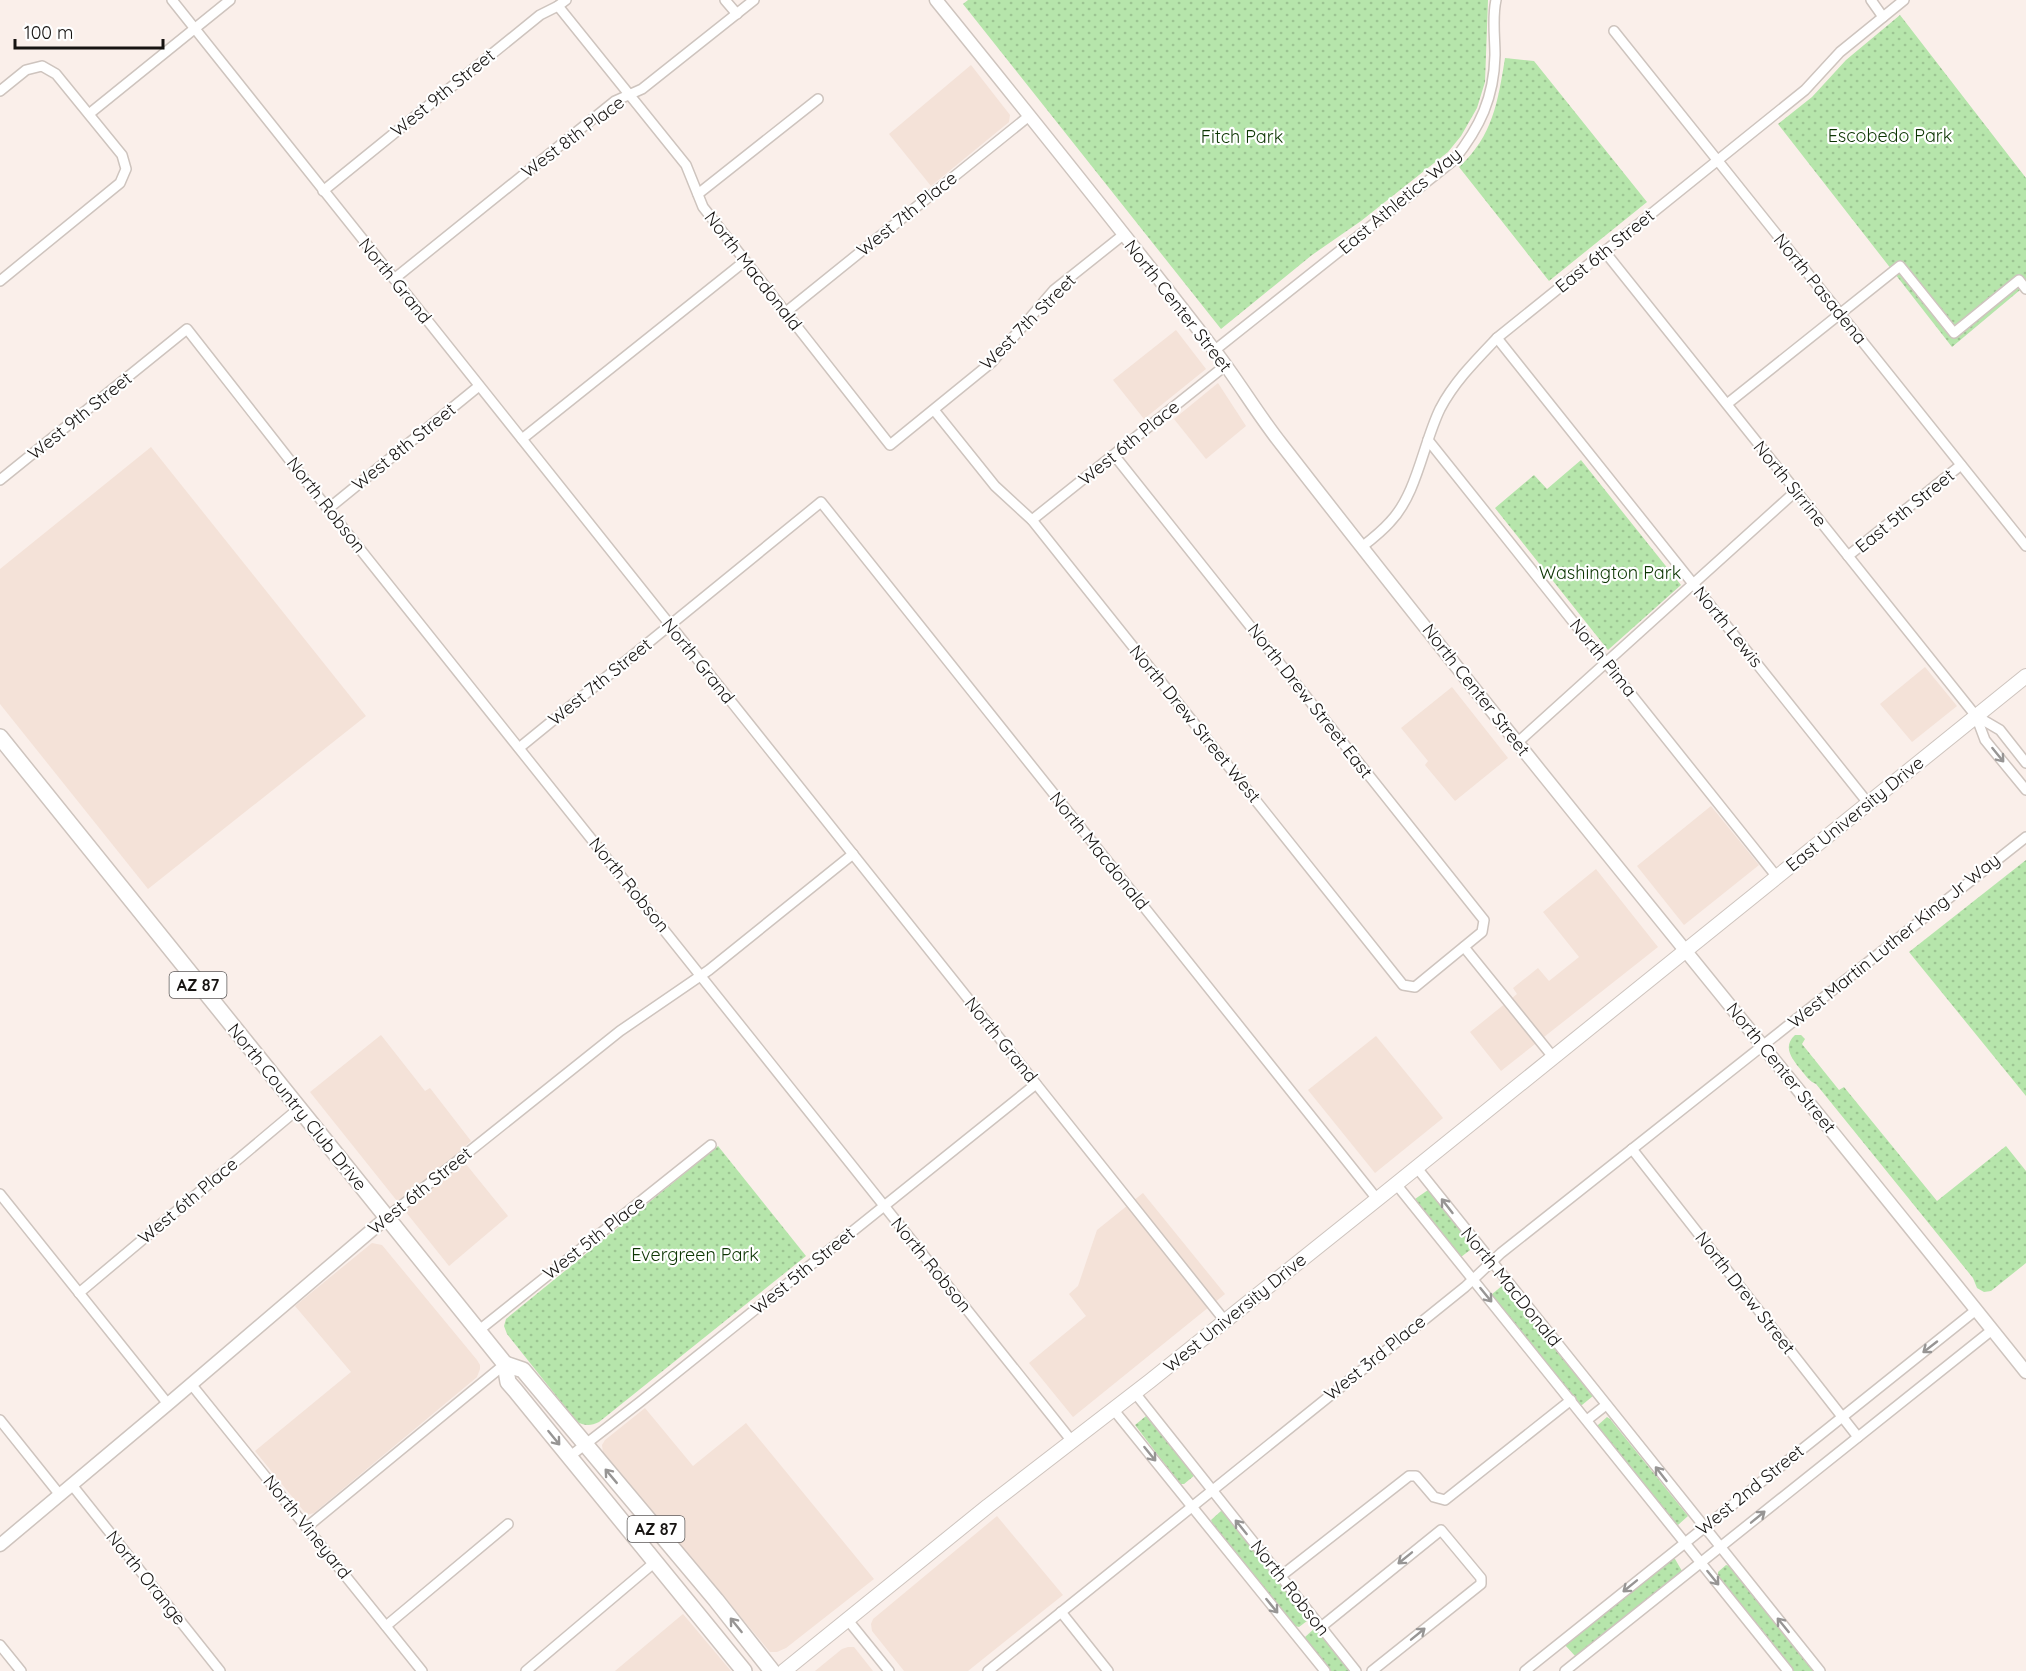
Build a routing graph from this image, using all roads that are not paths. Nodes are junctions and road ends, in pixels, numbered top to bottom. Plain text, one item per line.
1 (172, 0) edge
2 (230, 0) edge
3 (726, 0) edge
4 (754, 0) edge
5 (1496, 0) edge
6 (1870, 0) edge
7 (1904, 0) edge
8 (942, 2) edge
9 (562, 3) edge
10 (737, 14) junction
11 (1883, 16) junction
12 (195, 28) junction
13 (1614, 32) dead end
14 (0, 91) edge
15 (629, 94) junction
16 (818, 99) dead end
17 (89, 114) junction
18 (1029, 116) junction
19 (1717, 161) junction
20 (323, 191) junction
21 (698, 194) junction
22 (1123, 235) junction
23 (1605, 252) junction
24 (745, 261) junction
25 (394, 279) junction
26 (0, 281) edge
27 (2026, 289) edge
28 (786, 312) junction
29 (1840, 314) junction
30 (187, 329) joint
31 (1497, 338) junction
32 (1215, 350) junction
33 (1226, 365) junction
34 (479, 386) junction
35 (1727, 404) junction
36 (934, 410) junction
37 (522, 439) junction
38 (1428, 440) junction
39 (890, 445) joint
40 (1114, 455) junction
41 (1961, 465) junction
42 (0, 480) edge
43 (1796, 491) junction
44 (821, 502) joint
45 (328, 509) junction
46 (1032, 520) junction
47 (1363, 546) junction
48 (2026, 546) edge
49 (1848, 556) junction
50 (1694, 584) junction
51 (670, 625) junction
52 (1606, 663) junction
53 (2026, 676) edge
54 (1976, 716) junction
55 (0, 737) edge
56 (1518, 742) junction
57 (519, 748) junction
58 (5, 754) edge
59 (2026, 763) edge
60 (2026, 790) edge
61 (1868, 803) junction
62 (2026, 837) edge
63 (853, 854) junction
64 (1777, 877) junction
65 (1464, 947) junction
66 (1685, 952) junction
67 (700, 975) junction
68 (1764, 1046) junction
69 (1553, 1057) junction
70 (1036, 1084) junction
71 (298, 1110) junction
72 (711, 1145) dead end
73 (1632, 1149) junction
74 (1417, 1168) junction
75 (1396, 1184) junction
76 (0, 1194) edge
77 (1377, 1199) junction
78 (884, 1206) junction
79 (386, 1218) junction
80 (1491, 1262) junction
81 (1473, 1278) junction
82 (79, 1293) junction
83 (1976, 1310) junction
84 (1225, 1321) junction
85 (1992, 1330) junction
86 (478, 1331) junction
87 (505, 1364) junction
88 (2026, 1372) edge
89 (191, 1384) junction
90 (1135, 1393) junction
91 (1571, 1400) junction
92 (168, 1404) junction
93 (1606, 1405) junction
94 (1113, 1409) junction
95 (1842, 1417) junction
96 (0, 1420) edge
97 (1587, 1420) junction
98 (1858, 1437) junction
99 (1071, 1440) junction
100 (584, 1444) junction
101 (569, 1457) junction
102 (72, 1485) junction
103 (1212, 1489) junction
104 (60, 1495) junction
105 (1192, 1505) junction
106 (507, 1524) dead end
107 (307, 1527) junction
108 (1703, 1527) junction
109 (1685, 1542) junction
110 (0, 1545) edge
111 (1720, 1547) junction
112 (655, 1562) junction
113 (1701, 1563) junction
114 (1281, 1576) junction
115 (1061, 1612) junction
116 (847, 1619) junction
117 (386, 1626) junction
118 (1321, 1627) junction
119 (0, 1645) edge
120 (21, 1671) edge
121 (220, 1671) edge
122 (422, 1671) edge
123 (526, 1671) edge
124 (744, 1671) edge
125 (772, 1671) edge
126 (784, 1671) edge
127 (889, 1671) edge
128 (988, 1671) edge
129 (1108, 1671) edge
130 (1325, 1671) edge
131 (1356, 1671) edge
132 (1372, 1671) edge
133 (1526, 1671) edge
134 (1564, 1671) edge
135 (1788, 1671) edge
136 (1820, 1671) edge

1 - 12 street, North Grand
2 - 12 street
3 - 10 street
4 - 10 street, West 8th Place
5 - 32 street, East Athletics Way
6 - 11 street
7 - 11 street, East 6th Street
8 - 18 street, North Center Street
9 - 15 street, North Macdonald
9 - 20 street, West 9th Street
10 - 15 street, West 8th Place
11 - 19 street, East 6th Street
12 - 17 street
12 - 20 street, North Grand
13 - 19 street, North Pasadena
14 - 17 street
15 - 21 street, North Macdonald
15 - 25 street, West 8th Place
16 - 21 street
17 - 26 street
18 - 22 street, North Center Street
18 - 28 street, West 7th Place
19 - 23 street, East 6th Street
19 - 29 street, North Pasadena
20 - 25 street, North Grand
21 - 24 street, North Macdonald
22 - 32 street, North Center Street
22 - 36 street, West 7th Street
23 - 31 street, East 6th Street
23 - 35 street, North Sirrine
24 - 28 street, North Macdonald
24 - 37 street
25 - 34 street, North Grand
27 - 29 street
28 - 39 street, North Macdonald
29 - 35 street
29 - 41 street, North Pasadena
30 - 42 street, West 9th Street
30 - 45 street, North Robson
31 - 38 street, East 6th Street
31 - 50 street, North Lewis
32 - 33 street, North Center Street
33 - 40 street, West 6th Place
33 - 47 street, North Center Street
34 - 37 street, North Grand
34 - 45 street, West 8th Street
35 - 43 street, North Sirrine
36 - 39 street, West 7th Street
36 - 46 street, North Drew Street West
37 - 51 street, North Grand
38 - 47 street, East 6th Street
38 - 52 street, North Pima
40 - 46 street, West 6th Place
40 - 65 street, North Drew Street East
41 - 48 street, North Pasadena
41 - 49 street, East 5th Street
43 - 49 street, North Sirrine
43 - 50 street
44 - 51 street, West 7th Street
44 - 77 street, North Macdonald
45 - 57 street, North Robson
46 - 65 street, North Drew Street West
47 - 56 street, North Center Street
49 - 54 street, North Sirrine
50 - 52 street
50 - 61 street, North Lewis
51 - 57 street, West 7th Street
51 - 63 street, North Grand
52 - 56 street
52 - 64 street, North Pima
53 - 54 main road, East University Drive
54 - 59 street
54 -> 60 street
54 - 61 main road, East University Drive
55 - 58 main road, North Country Club Drive / AZ 87
56 - 66 street, North Center Street
57 - 67 street, North Robson
58 - 71 main road, North Country Club Drive / AZ 87
61 - 64 main road, East University Drive
62 - 68 street, West Martin Luther King Jr Way
63 - 67 street, West 6th Street
63 - 70 street, North Grand
64 - 66 main road, East University Drive
65 - 69 street
66 - 68 street, North Center Street
66 - 69 main road, West University Drive
67 - 78 street, North Robson
67 - 79 street, West 6th Street
68 - 73 street, West 3rd Place
68 - 83 street, North Center Street
69 - 74 main road, West University Drive
70 - 78 street, West 5th Street
70 - 84 street, North Grand
71 - 79 main road, North Country Club Drive / AZ 87
71 - 82 street, West 6th Place
72 - 86 street, West 5th Place
73 - 80 street, West 3rd Place
73 - 95 street, North Drew Street
74 - 75 main road, West University Drive
80 -> 74 street, North MacDonald
75 - 77 main road, West University Drive
75 - 81 street, North MacDonald
76 - 82 street
77 - 84 main road, West University Drive
78 - 99 street, North Robson
78 - 100 street, West 5th Street
79 - 86 main road, North Country Club Drive / AZ 87
79 - 89 street, West 6th Street
80 - 81 street, West 3rd Place
80 - 93 street, North MacDonald
81 -> 91 street, North MacDonald
81 - 103 street, West 3rd Place
82 - 92 street
83 - 85 street, North Center Street
83 -> 95 street, West 2nd Street
84 - 90 main road, West University Drive
85 - 88 street, North Center Street
85 - 98 street, West 2nd Street
86 - 87 main road, North Country Club Drive / AZ 87
87 - 100 main road, North Country Club Drive / AZ 87
87 -> 101 main road, North Country Club Drive / AZ 87
87 - 107 street
89 - 92 street, West 6th Street
89 - 107 street, North Vineyard
90 - 94 main road, West University Drive
90 - 103 street, North Robson
91 - 97 street, North MacDonald
91 - 114 street
92 - 102 street, West 6th Street
93 - 97 street
108 -> 93 street, North MacDonald
94 - 99 main road, West University Drive
94 -> 105 street, North Robson
95 - 98 street, North Drew Street
95 - 108 street, West 2nd Street
96 - 104 street
97 - 109 street, North MacDonald
111 -> 98 street, West 2nd Street
99 - 116 main road, West University Drive
100 - 101 street, West 5th Street
125 -> 100 main road, North Country Club Drive / AZ 87
101 - 112 main road, North Country Club Drive / AZ 87
102 - 104 street, West 6th Street
102 - 121 street, North Orange
103 - 105 street, West 3rd Place
114 -> 103 street, North Robson
104 - 110 street, West 6th Street
105 - 115 street, West 3rd Place
105 -> 130 street, North Robson
106 - 117 street
107 - 117 street, North Vineyard
108 - 109 street, West 2nd Street
108 - 111 street, North MacDonald
109 - 113 street, North MacDonald
109 -> 133 street, West 2nd Street
111 - 113 street, West 2nd Street
136 -> 111 street, North MacDonald
112 - 123 street
112 - 124 main road, North Country Club Drive / AZ 87
113 - 134 street, West 2nd Street
113 -> 135 street, North MacDonald
114 - 118 street, North Robson
115 - 128 street, West 3rd Place
115 - 129 street
116 - 126 main road, West University Drive
116 - 127 street
117 - 122 street, North Vineyard
118 - 131 street, North Robson
132 -> 118 street
119 - 120 street

